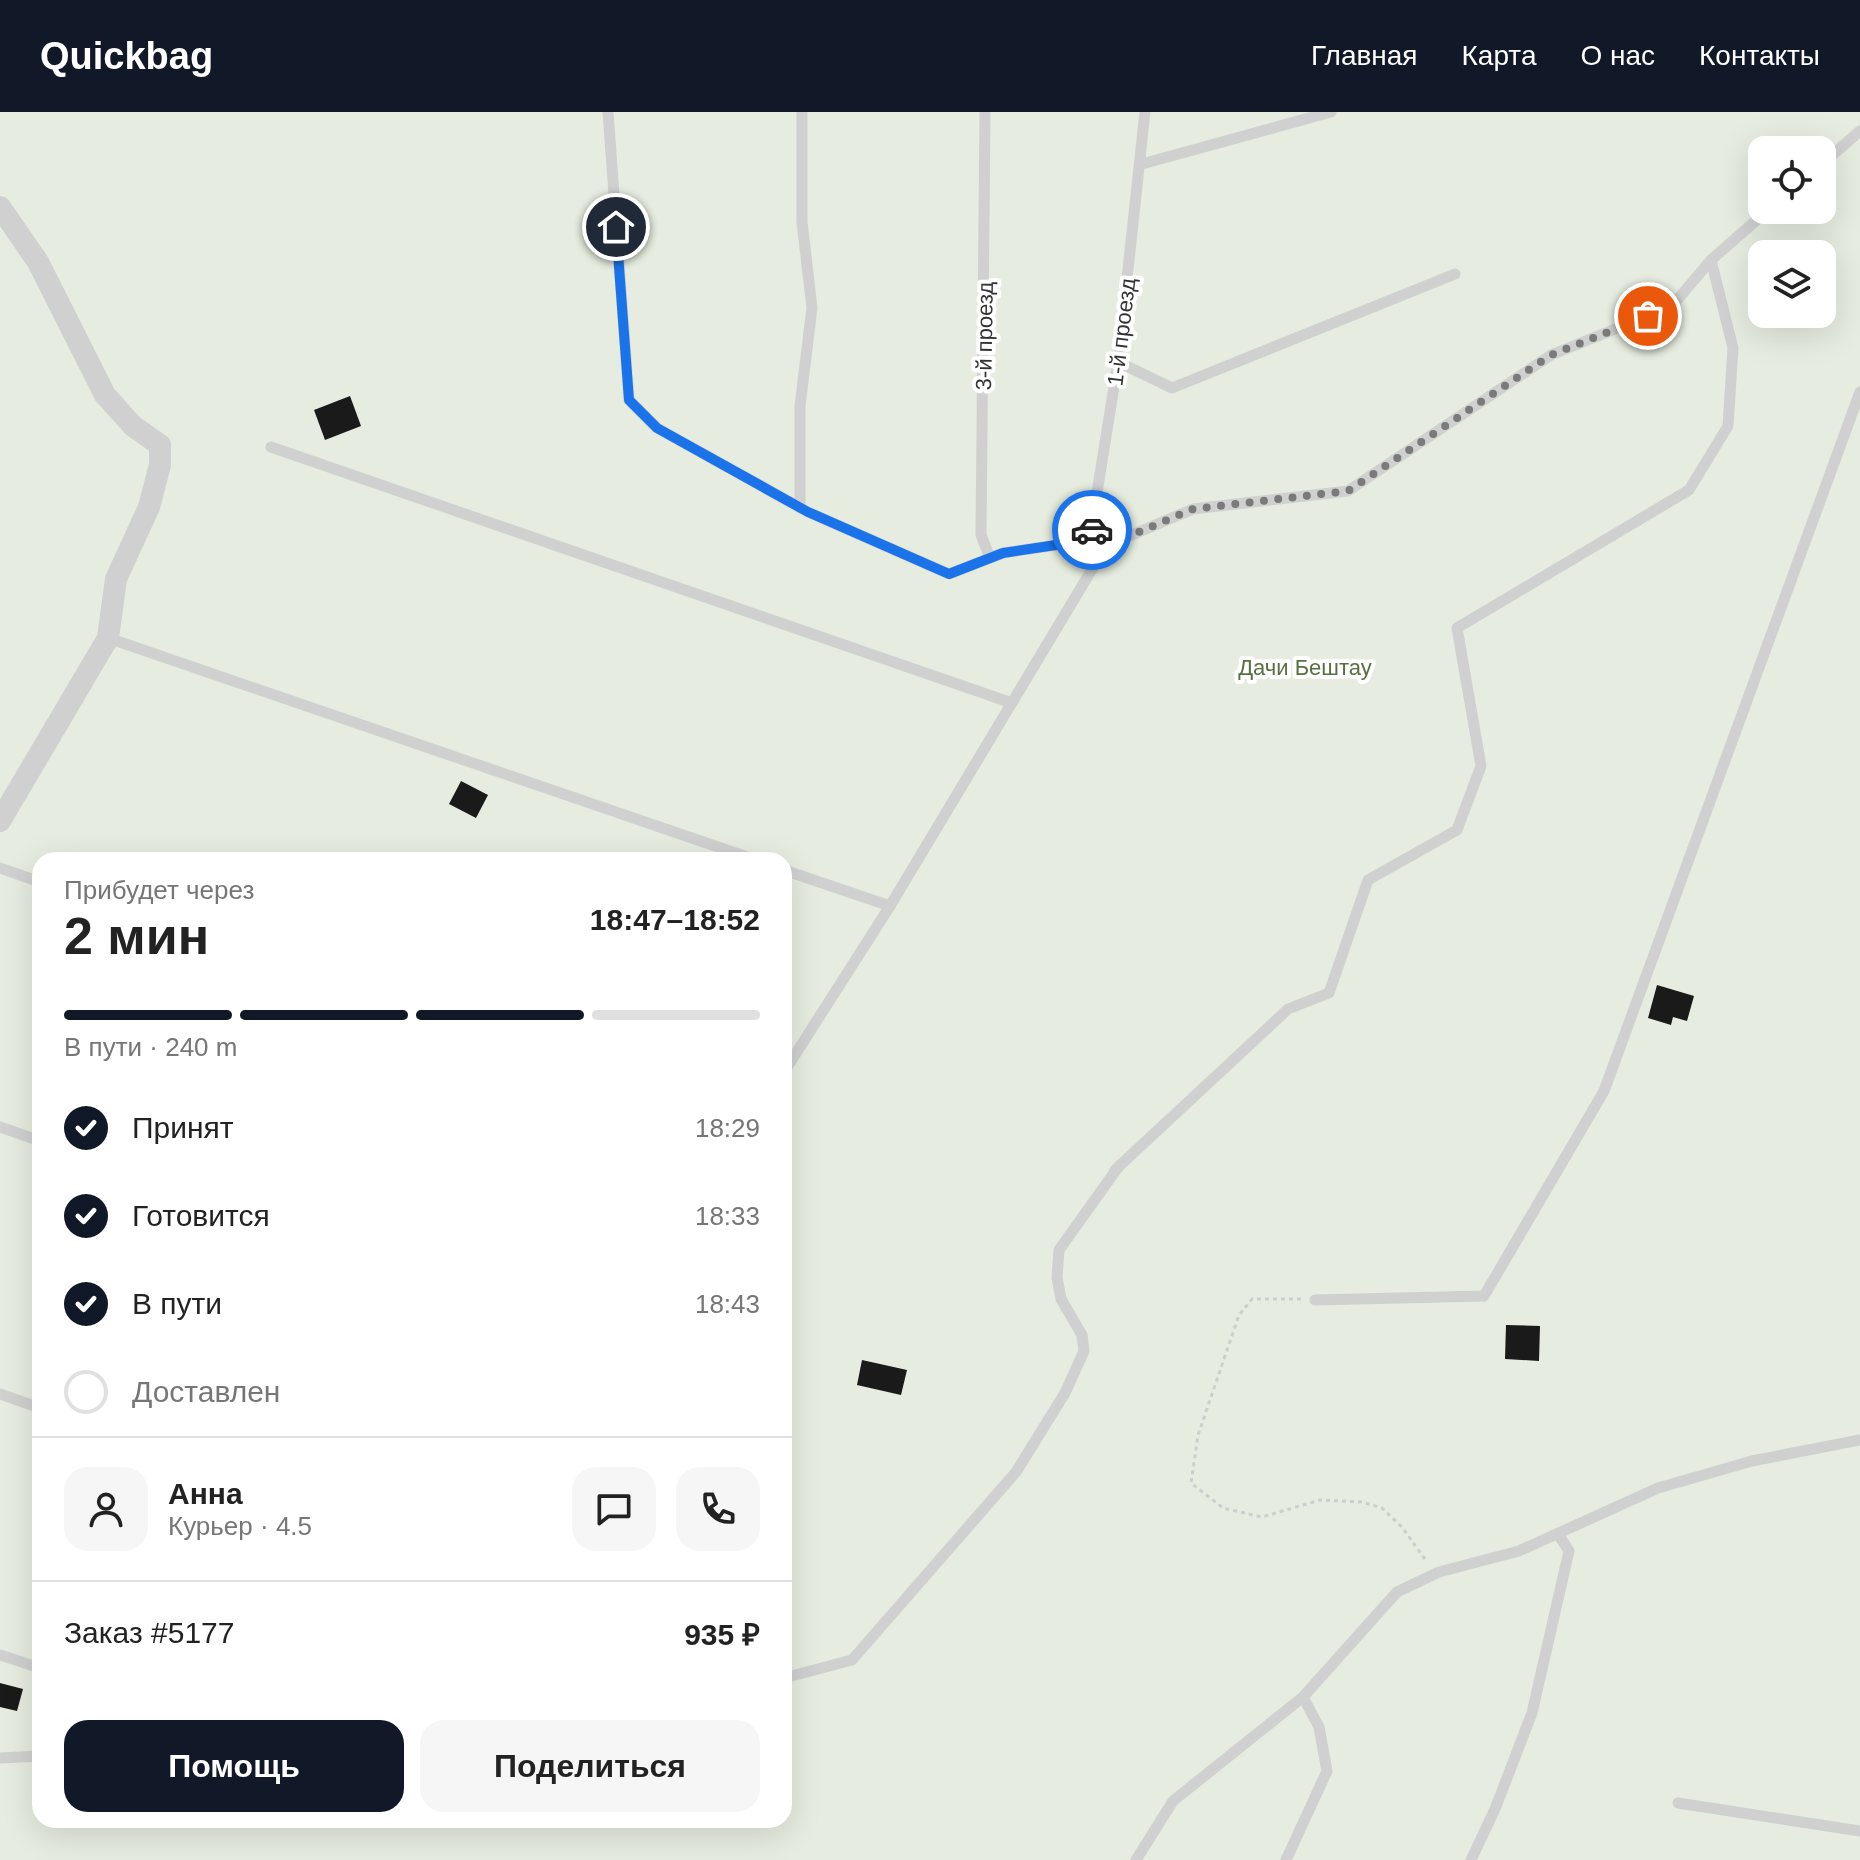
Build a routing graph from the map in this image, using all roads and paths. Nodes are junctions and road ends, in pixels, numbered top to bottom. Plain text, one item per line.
1 (608, 112) edge
2 (802, 112) edge
3 (985, 112) edge
4 (1145, 112) edge
5 (1331, 112) edge
6 (1860, 131) edge
7 (1836, 152) edge
8 (1142, 164) junction
9 (0, 207) edge
10 (1752, 224) edge
11 (1711, 260) junction
12 (1455, 274) dead end
13 (1118, 362) junction
14 (1860, 392) edge
15 (271, 447) dead end
16 (800, 508) junction
17 (1091, 530) junction
18 (1106, 546) junction
19 (990, 558) junction
20 (108, 638) junction
21 (1012, 703) junction
22 (0, 821) edge
23 (733, 852) edge
24 (0, 868) edge
25 (792, 873) edge
26 (32, 879) edge
27 (890, 906) junction
28 (792, 1059) edge
29 (0, 1127) edge
30 (32, 1138) edge
31 (1315, 1300) joint
32 (0, 1394) edge
33 (32, 1405) edge
34 (1860, 1440) edge
35 (1558, 1534) junction
36 (1439, 1572) junction
37 (0, 1655) edge
38 (32, 1665) edge
39 (792, 1676) edge
40 (1303, 1697) junction
41 (32, 1756) edge
42 (0, 1758) edge
43 (1678, 1803) dead end
44 (1860, 1831) edge
45 (1136, 1860) edge
46 (1286, 1860) edge
47 (1471, 1860) edge

1 - 16 lane
2 - 16 lane
3 - 19 lane, 3-й проезд
4 - 8 lane, 1-й проезд
5 - 8 lane
6 - 7 lane
8 - 13 lane, 1-й проезд
9 - 20 street
10 - 11 lane
11 - 18 lane
11 - 39 lane
12 - 13 lane
13 - 17 lane, 1-й проезд
14 - 31 lane
15 - 21 lane
16 - 19 lane
17 - 18 lane
17 - 19 lane
18 - 21 lane
20 - 22 street
20 - 23 lane
21 - 27 lane
24 - 26 lane
25 - 27 lane
27 - 28 lane
29 - 30 lane
31 - 36 path
32 - 33 lane
34 - 35 lane
35 - 36 lane
35 - 47 lane
36 - 40 lane
37 - 38 lane
40 - 45 lane
40 - 46 lane
41 - 42 lane
43 - 44 lane

